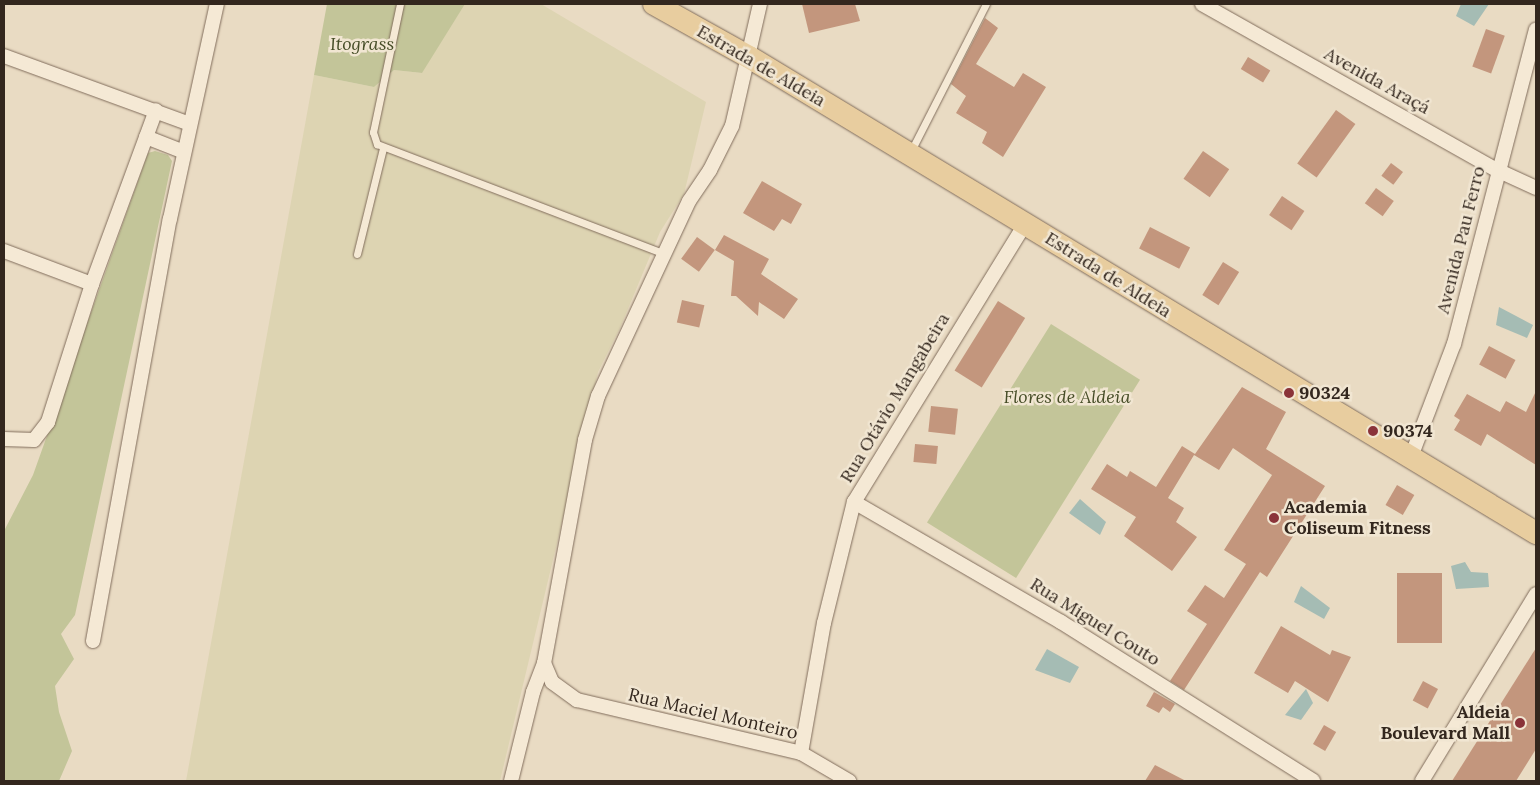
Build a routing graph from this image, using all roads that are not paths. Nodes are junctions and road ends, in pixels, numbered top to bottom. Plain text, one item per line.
1 (217, 4) edge
2 (400, 4) edge
3 (654, 4) edge
4 (760, 4) edge
5 (986, 4) edge
6 (1202, 4) edge
7 (1536, 29) edge
8 (4, 56) edge
9 (749, 57) junction
10 (156, 110) junction
11 (190, 124) junction
12 (146, 137) junction
13 (383, 148) junction
14 (184, 152) junction
15 (909, 155) junction
16 (1497, 170) junction
17 (1535, 187) edge
18 (1025, 224) junction
19 (4, 252) edge
20 (357, 254) dead end
21 (666, 254) junction
22 (92, 284) junction
23 (4, 439) edge
24 (1411, 457) junction
25 (854, 502) junction
26 (1536, 534) edge
27 (1536, 594) edge
28 (93, 642) dead end
29 (544, 663) junction
30 (801, 753) junction
31 (511, 781) edge
32 (849, 781) edge
33 (1313, 781) edge
34 (1422, 781) edge

1 - 11 street
2 - 13 lane
3 - 9 main road, Estrada de Aldeia
4 - 9 street
5 - 15 lane
6 - 16 street, Avenida Araçá
7 - 16 street, Avenida Pau Ferro
8 - 10 street
9 - 15 main road, Estrada de Aldeia
9 - 21 street
10 - 11 street
10 - 12 street
11 - 14 street
12 - 14 street
12 - 22 street
13 - 20 lane
13 - 21 lane
14 - 28 street
15 - 18 main road, Estrada de Aldeia
16 - 17 street, Avenida Araçá
16 - 24 street, Avenida Pau Ferro
18 - 24 main road, Estrada de Aldeia
18 - 25 street, Rua Otávio Mangabeira
19 - 22 street
21 - 29 street
22 - 23 street
24 - 26 main road, Estrada de Aldeia
25 - 30 street, Rua Otávio Mangabeira
25 - 33 street, Rua Miguel Couto
27 - 34 street
29 - 30 street, Rua Maciel Monteiro
29 - 31 street
30 - 32 street, Rua Maciel Monteiro

